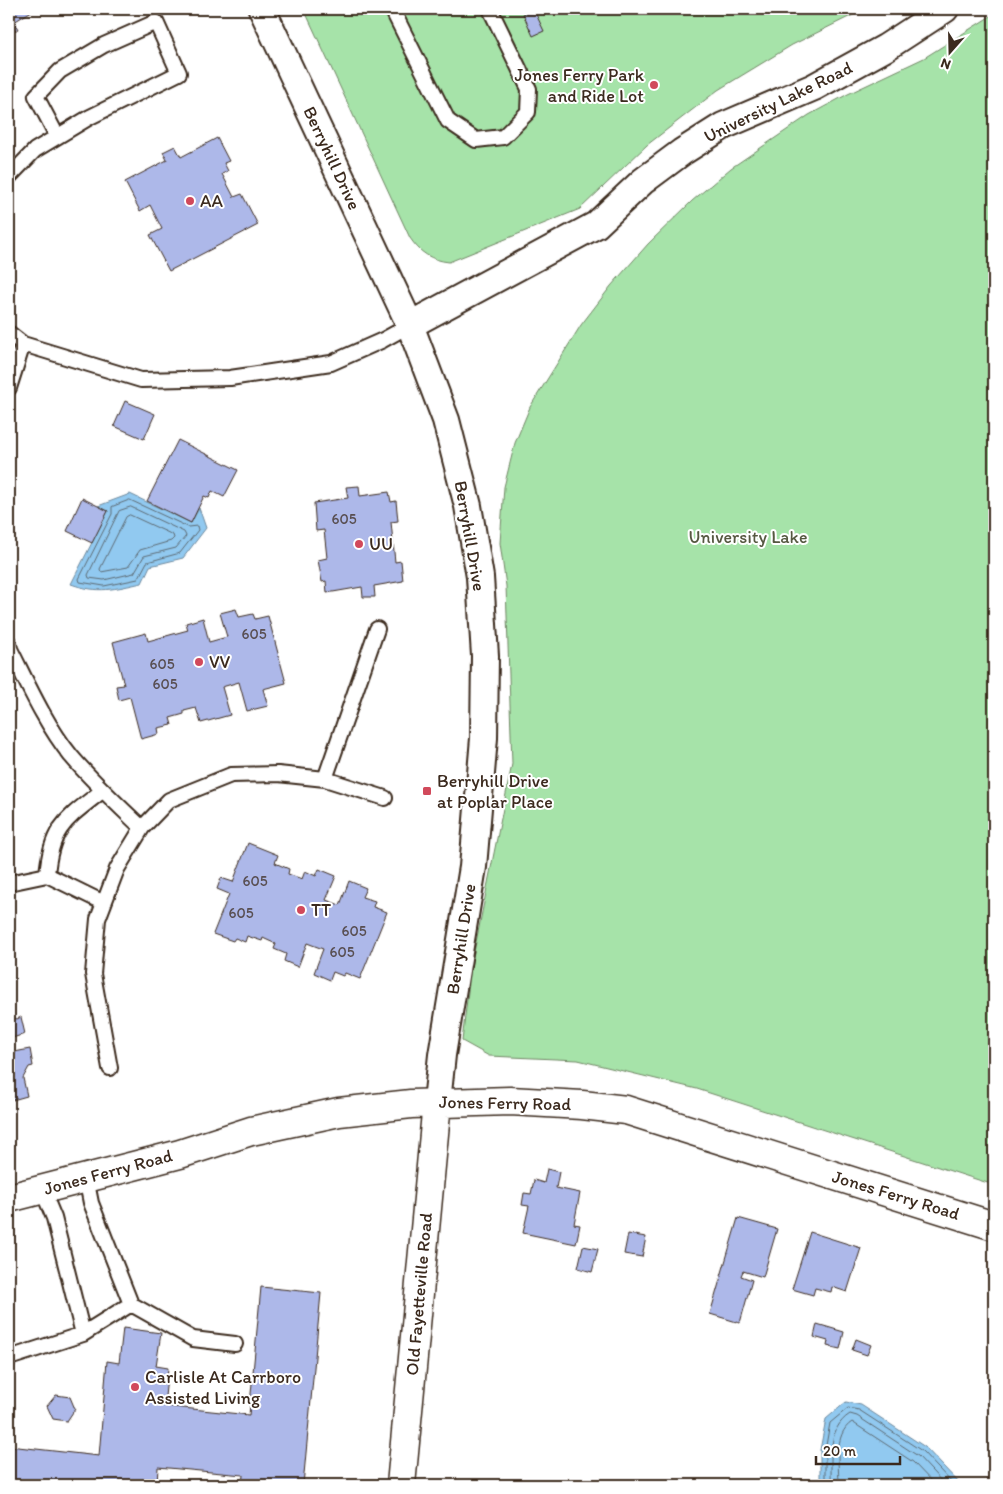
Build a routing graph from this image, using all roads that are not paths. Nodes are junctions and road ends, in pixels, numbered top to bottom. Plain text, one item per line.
1 (262, 9) edge
2 (392, 9) edge
3 (490, 9) edge
4 (945, 9) edge
5 (57, 136) junction
6 (9, 177) edge
7 (410, 325) junction
8 (9, 333) edge
9 (22, 344) junction
10 (9, 388) edge
11 (376, 629) dead end
12 (9, 643) edge
13 (324, 779) junction
14 (102, 791) junction
15 (385, 798) dead end
16 (142, 828) junction
17 (47, 875) junction
18 (9, 883) edge
19 (104, 903) junction
20 (110, 1068) dead end
21 (437, 1102) junction
22 (86, 1178) junction
23 (42, 1189) junction
24 (9, 1198) edge
25 (994, 1226) edge
26 (131, 1304) junction
27 (83, 1334) junction
28 (235, 1344) dead end
29 (9, 1358) edge
30 (401, 1485) edge

1 - 7 street, Berryhill Drive
2 - 3 lane
4 - 7 street, University Lake Road
5 - 5 lane
5 - 6 lane
7 - 9 lane
7 - 21 street, Berryhill Drive
8 - 9 lane
9 - 10 lane
11 - 13 lane
12 - 14 lane
13 - 15 lane
13 - 16 lane
14 - 16 lane
14 - 17 lane
16 - 19 lane
17 - 18 lane
17 - 19 lane
19 - 20 lane
21 - 22 street, Jones Ferry Road
21 - 25 street, Jones Ferry Road
21 - 30 street, Old Fayetteville Road
22 - 23 street, Jones Ferry Road
22 - 26 lane
23 - 24 street, Jones Ferry Road
23 - 27 lane
26 - 27 lane
26 - 28 lane
27 - 29 lane

